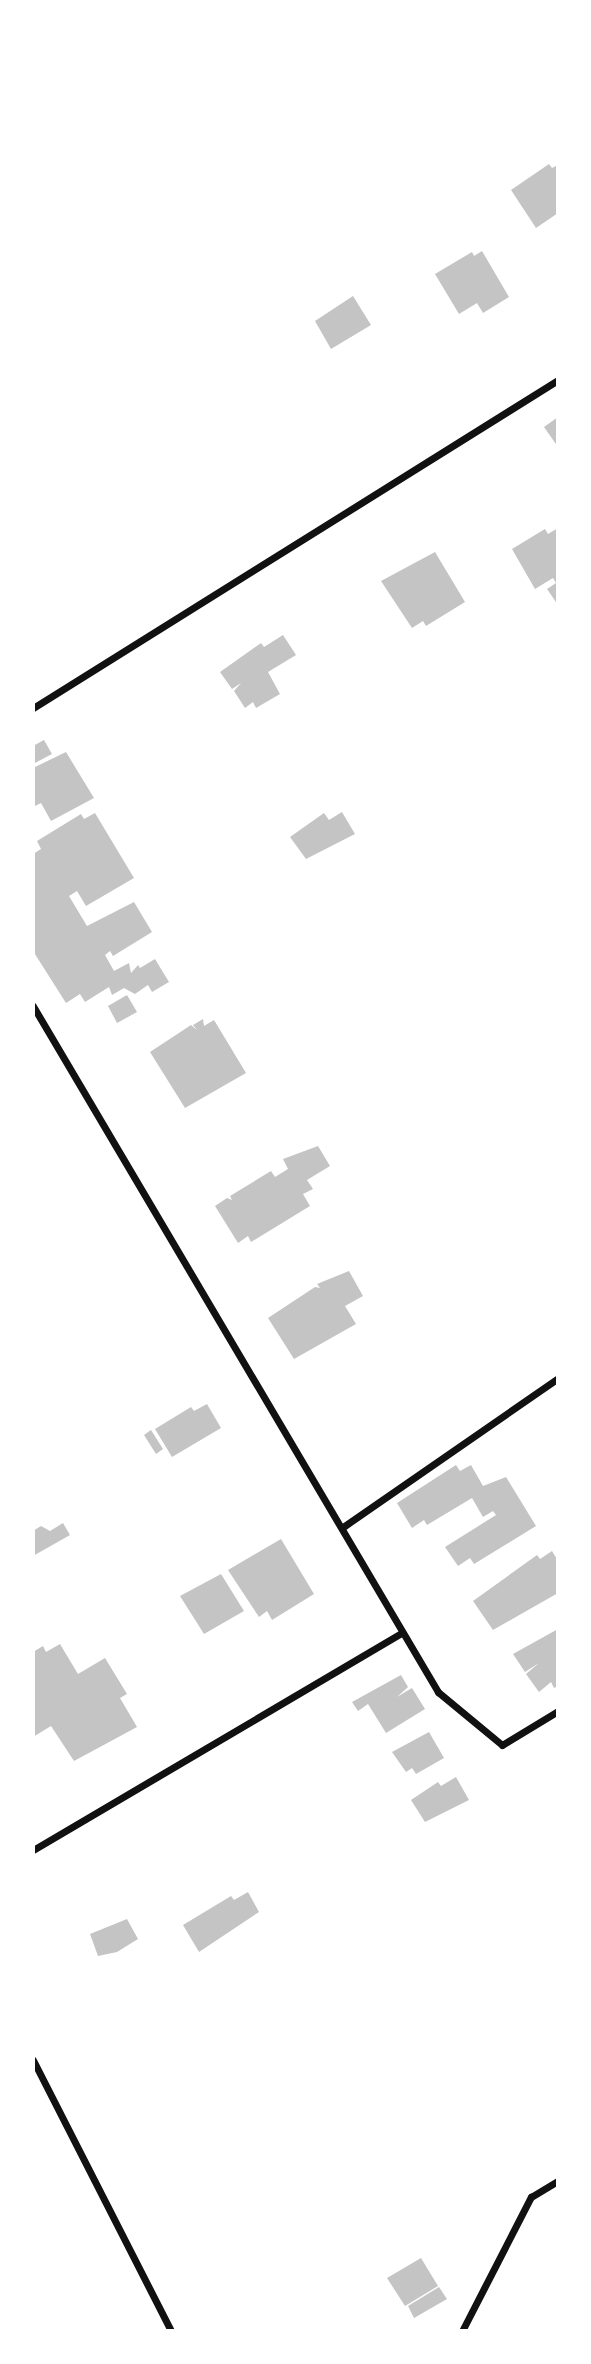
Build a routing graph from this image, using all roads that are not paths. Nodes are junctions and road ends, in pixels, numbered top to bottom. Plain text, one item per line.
1 (558, 380) edge
2 (33, 708) edge
3 (33, 1006) edge
4 (558, 1378) edge
5 (344, 1527) junction
6 (401, 1633) junction
7 (558, 1711) edge
8 (33, 1850) edge
9 (33, 2060) edge
10 (558, 2181) edge
11 (172, 2331) edge
12 (462, 2331) edge

1 - 2 street
3 - 5 street
4 - 5 street
5 - 6 street
6 - 7 street
6 - 8 street
9 - 11 street
10 - 12 street

